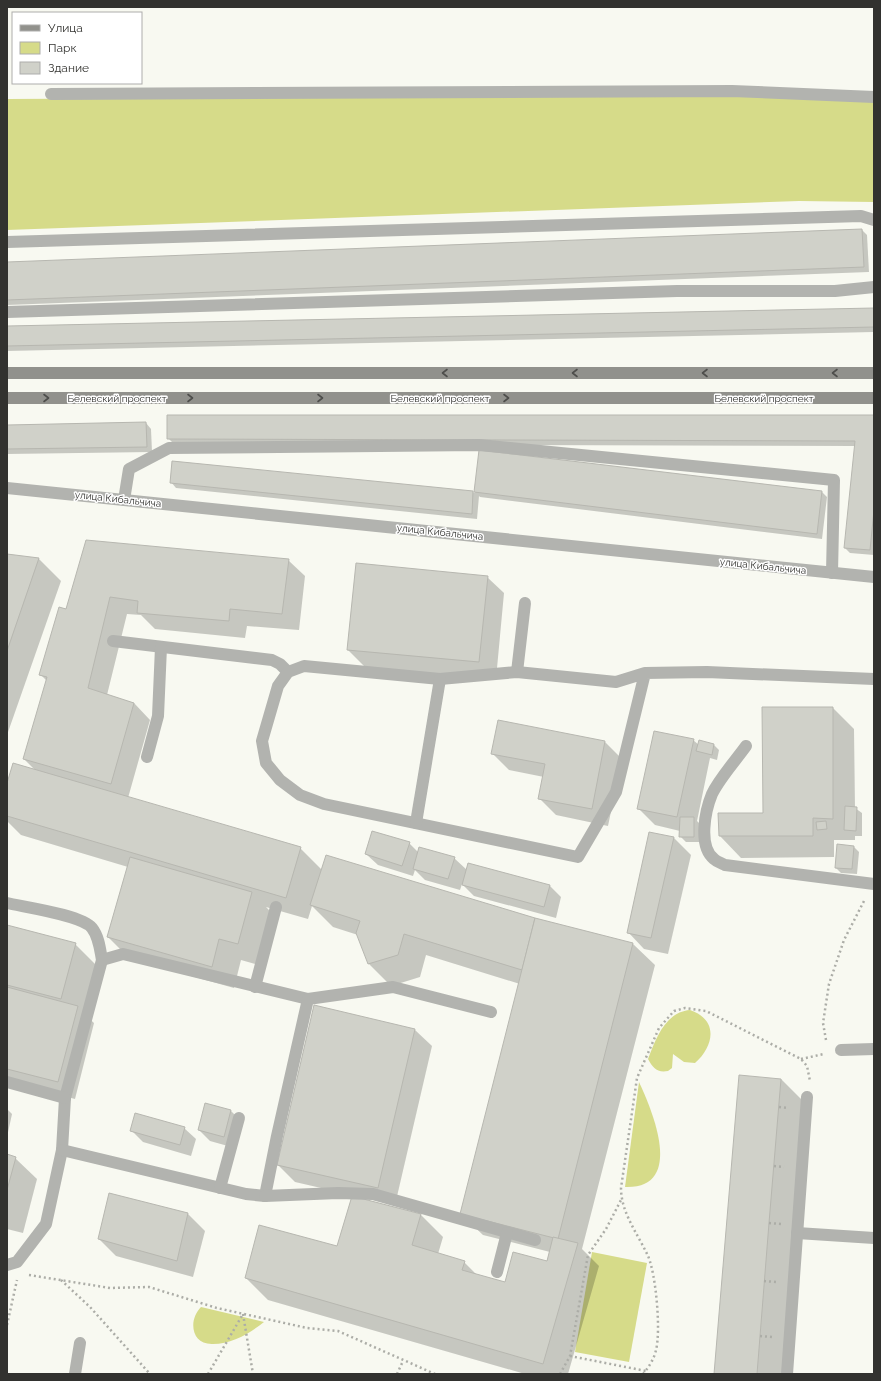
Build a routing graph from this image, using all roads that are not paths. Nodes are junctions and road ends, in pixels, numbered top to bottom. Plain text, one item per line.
1 (51, 94) dead end
2 (874, 97) edge
3 (874, 220) edge
4 (7, 242) edge
5 (874, 288) edge
6 (7, 312) edge
7 (7, 373) edge
8 (874, 373) edge
9 (7, 398) edge
10 (874, 398) edge
11 (7, 488) edge
12 (124, 500) junction
13 (832, 573) junction
14 (874, 577) edge
15 (525, 603) dead end
16 (113, 641) dead end
17 (161, 647) junction
18 (288, 672) junction
19 (517, 672) junction
20 (645, 673) junction
21 (874, 679) edge
22 (440, 680) junction
23 (746, 746) dead end
24 (147, 757) dead end
25 (416, 823) junction
26 (872, 884) edge
27 (7, 903) edge
28 (276, 907) dead end
29 (102, 960) junction
30 (255, 987) junction
31 (308, 999) junction
32 (491, 1012) dead end
33 (874, 1049) edge
34 (841, 1050) dead end
35 (7, 1082) edge
36 (807, 1097) road end
37 (65, 1098) junction
38 (239, 1118) dead end
39 (62, 1150) junction
40 (220, 1188) junction
41 (265, 1196) junction
42 (507, 1233) junction
43 (797, 1233) junction
44 (874, 1238) edge
45 (535, 1240) dead end
46 (14, 1267) edge
47 (497, 1272) dead end
48 (80, 1343) dead end
49 (75, 1374) edge
50 (787, 1374) edge

1 - 2 street
3 - 4 street
5 - 6 street
8 -> 7 street
9 -> 10 street, Белевский проспект
11 - 12 street, улица Кибальчича
12 - 13 street, улица Кибальчича
12 - 13 street
13 - 14 street, улица Кибальчича
15 - 19 street
16 - 17 street
17 - 18 street
17 - 24 street
18 - 22 street
18 - 25 street
19 - 20 street
19 - 22 street
20 - 21 street
20 - 25 street
22 - 25 street
23 - 26 street
27 - 29 street
28 - 30 street
29 - 30 street
29 - 37 street
30 - 31 street
31 - 32 street
31 - 41 street
33 - 34 street
35 - 37 street
36 - 43 street
37 - 39 street
38 - 40 street
39 - 40 street
39 - 46 street
40 - 41 street
41 - 42 street
42 - 45 street
42 - 47 street
43 - 44 street
43 - 50 street
48 - 49 street

